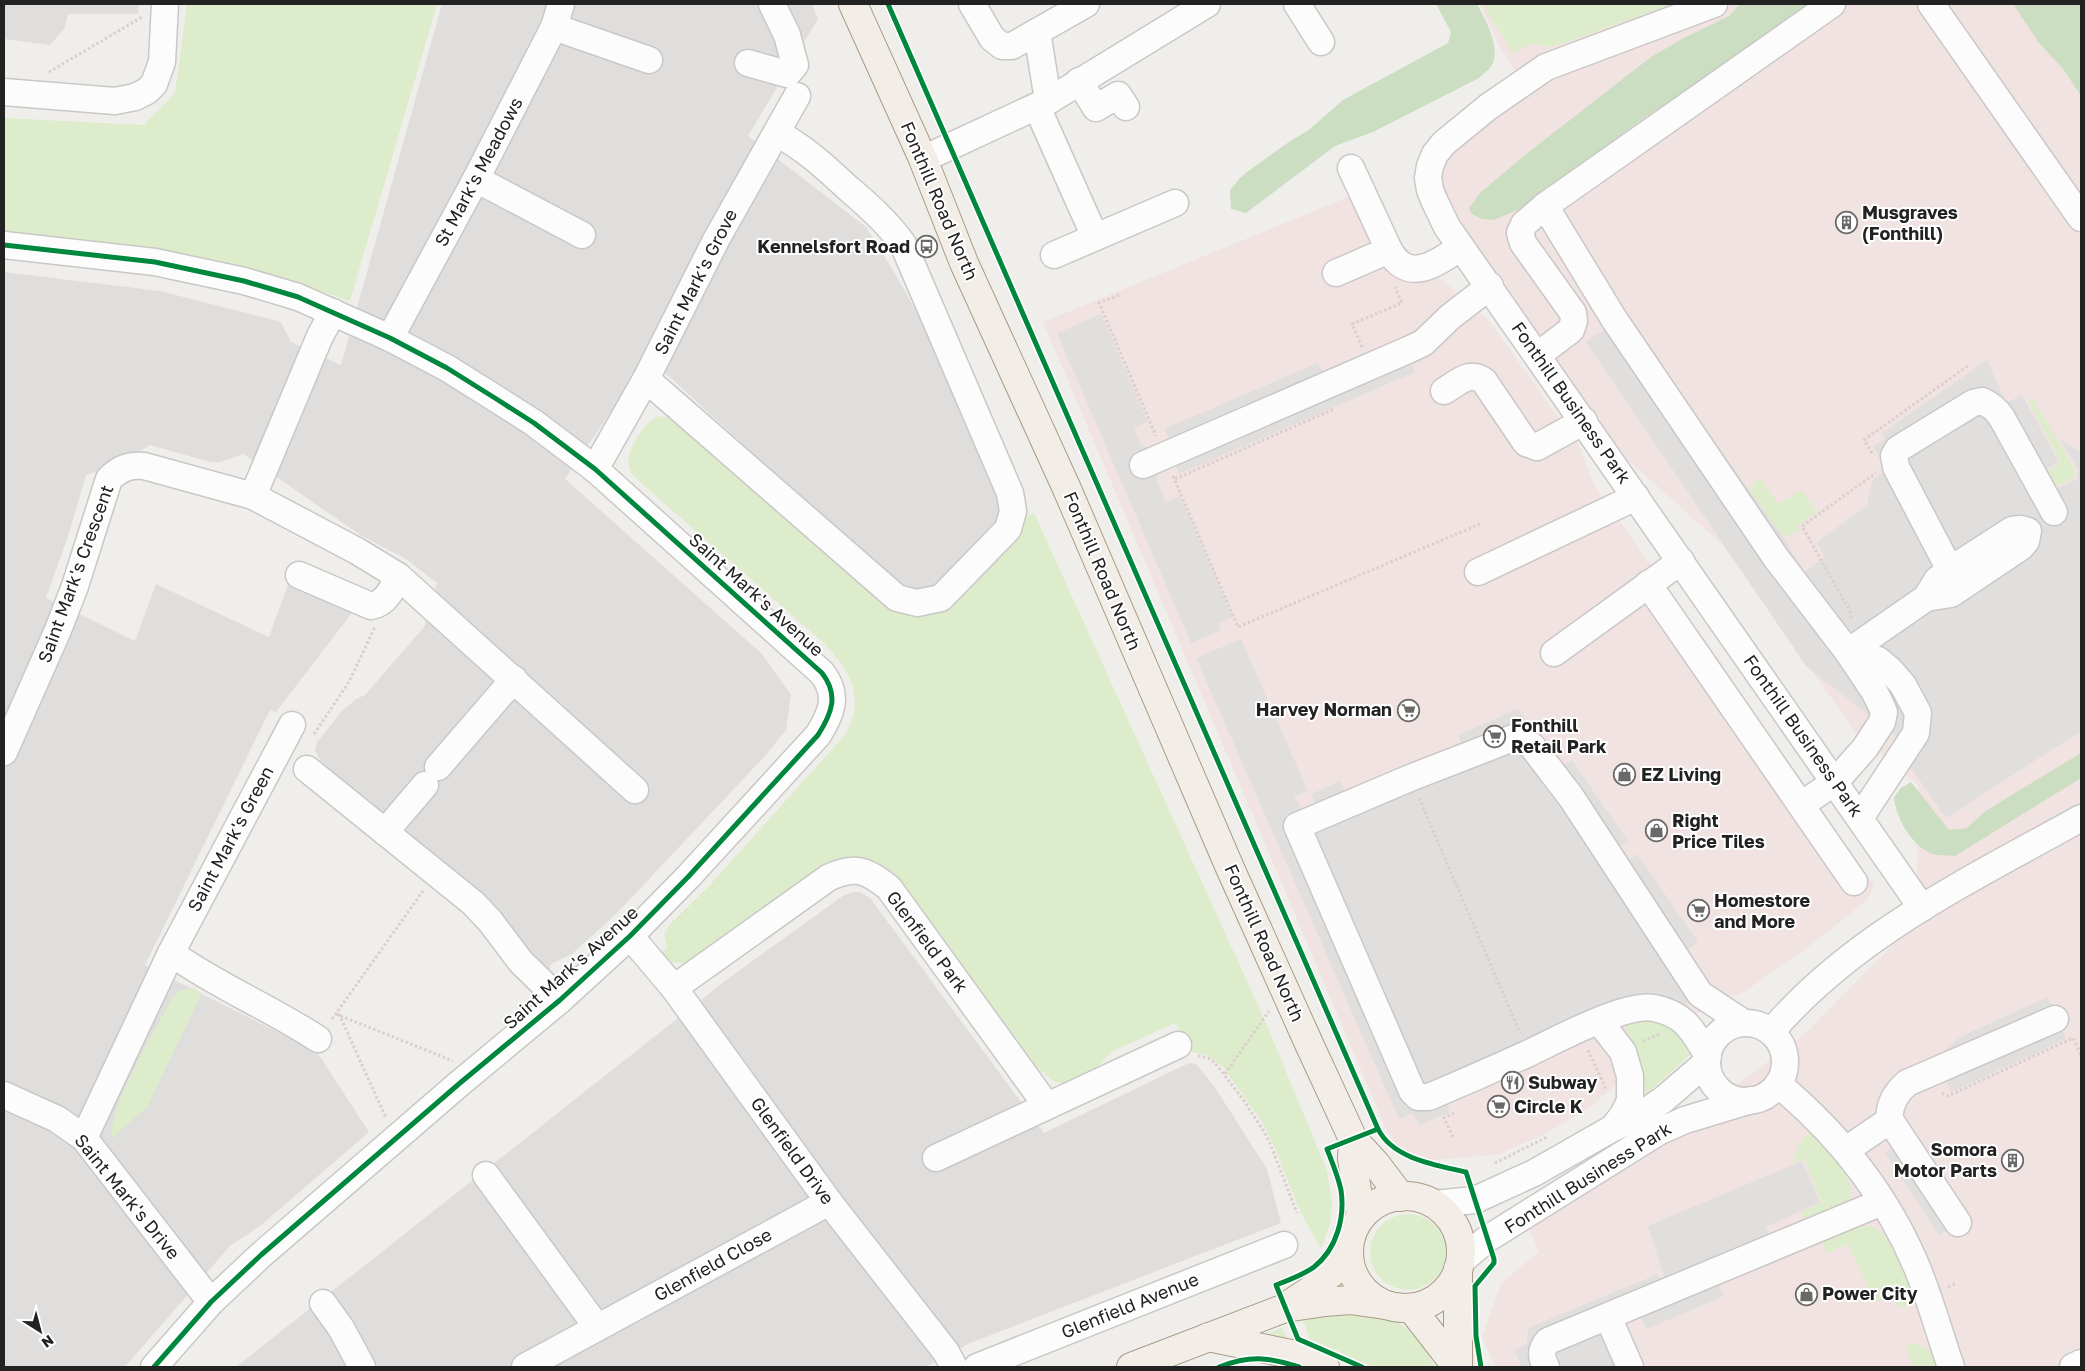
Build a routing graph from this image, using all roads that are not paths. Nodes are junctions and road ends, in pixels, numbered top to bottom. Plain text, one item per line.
1 (772, 4) edge
2 (853, 4) edge
3 (972, 4) edge
4 (1086, 4) edge
5 (1207, 4) edge
6 (1297, 4) edge
7 (1714, 4) edge
8 (1832, 4) edge
9 (1931, 4) edge
10 (156, 9) edge
11 (558, 16) edge
12 (1037, 32) junction
13 (1321, 42) dead end
14 (649, 60) dead end
15 (748, 63) dead end
16 (1079, 81) junction
17 (4, 92) edge
18 (797, 96) dead end
19 (1044, 104) junction
20 (1126, 107) dead end
21 (777, 133) junction
22 (923, 159) junction
23 (1351, 168) dead end
24 (476, 179) junction
25 (1175, 203) dead end
26 (1545, 206) junction
27 (2081, 218) edge
28 (582, 235) dead end
29 (1095, 238) junction
30 (4, 245) edge
31 (1461, 246) junction
32 (1389, 250) junction
33 (1054, 255) dead end
34 (1336, 273) dead end
35 (1490, 286) junction
36 (334, 312) junction
37 (390, 338) junction
38 (1538, 355) junction
39 (646, 379) junction
40 (1444, 391) dead end
41 (1584, 421) junction
42 (1154, 461) road end
43 (595, 469) junction
44 (253, 496) junction
45 (1636, 497) junction
46 (2054, 512) dead end
47 (1681, 561) junction
48 (1950, 570) junction
49 (1478, 572) dead end
50 (299, 575) dead end
51 (398, 576) junction
52 (1648, 584) junction
53 (1926, 598) junction
54 (1848, 652) junction
55 (1554, 653) dead end
56 (514, 679) junction
57 (302, 730) road end
58 (4, 752) edge
59 (307, 769) dead end
60 (1835, 782) junction
61 (635, 790) dead end
62 (1801, 805) junction
63 (1860, 818) junction
64 (2081, 818) edge
65 (385, 832) junction
66 (1854, 882) dead end
67 (1922, 908) junction
68 (630, 936) junction
69 (171, 953) junction
70 (674, 988) junction
71 (560, 1000) junction
72 (2055, 1019) dead end
73 (1599, 1021) junction
74 (1744, 1023) junction
75 (325, 1029) road end
76 (1771, 1032) junction
77 (1186, 1051) road end
78 (1708, 1059) junction
79 (1778, 1084) junction
80 (4, 1095) edge
81 (1751, 1100) junction
82 (1047, 1106) junction
83 (1890, 1120) junction
84 (1613, 1128) junction
85 (84, 1138) junction
86 (1353, 1138) junction
87 (1846, 1150) junction
88 (936, 1158) dead end
89 (486, 1175) dead end
90 (1401, 1197) junction
91 (829, 1202) junction
92 (1882, 1202) junction
93 (1434, 1204) junction
94 (1361, 1216) junction
95 (1958, 1222) dead end
96 (1284, 1245) dead end
97 (1349, 1245) junction
98 (1459, 1265) junction
99 (211, 1302) junction
100 (322, 1303) dead end
101 (1384, 1305) junction
102 (1285, 1308) junction
103 (1411, 1308) junction
104 (1608, 1317) junction
105 (597, 1327) junction
106 (1208, 1337) junction
107 (2081, 1363) edge
108 (154, 1367) edge
109 (362, 1367) edge
110 (525, 1367) edge
111 (954, 1367) edge
112 (977, 1367) edge
113 (1132, 1367) edge
114 (1325, 1367) edge
115 (1458, 1367) edge
116 (1546, 1367) edge
117 (1630, 1367) edge
118 (1951, 1367) edge
119 (2072, 1367) edge

1 - 15 street
2 - 22 main road, Fonthill Road North
3 - 12 street
4 - 12 street
5 - 16 street
6 - 13 street
7 - 31 street, Fonthill Business Park
8 - 26 street
9 - 27 street
10 - 17 street
11 - 14 street
11 - 24 street, St Mark's Meadows
12 - 19 street
16 - 19 street
16 - 20 street
18 - 21 street, Saint Mark's Grove
19 - 22 street
19 - 29 street
21 - 39 street, Saint Mark's Grove
21 - 39 street
22 - 86 main road, Fonthill Road North
23 - 32 street
24 - 28 street
24 - 37 street, St Mark's Meadows
25 - 29 street
26 - 38 street
26 - 54 street
29 - 33 street
30 - 36 street, Saint Mark's Avenue
31 - 32 street
31 - 35 street, Fonthill Business Park
32 - 34 street
35 - 38 street, Fonthill Business Park
35 - 42 street
36 - 37 street, Saint Mark's Avenue
36 - 44 street
37 - 43 street, Saint Mark's Avenue
38 - 41 street, Fonthill Business Park
39 - 43 street, Saint Mark's Grove
40 - 41 street
41 - 45 street, Fonthill Business Park
43 - 68 street, Saint Mark's Avenue
44 - 51 street, Saint Mark's Crescent
44 - 58 street, Saint Mark's Crescent
45 - 47 street, Fonthill Business Park
45 - 49 street
46 - 48 street
47 - 52 street
47 - 60 street, Fonthill Business Park
48 - 53 street
48 - 53 street
50 - 51 street
51 - 56 street, Saint Mark's Crescent
52 - 55 street
52 - 62 street
53 - 54 street
54 - 60 street
54 - 63 street
56 - 61 street, Saint Mark's Crescent
56 - 65 street
57 - 69 street, Saint Mark's Green
59 - 65 street
60 - 62 street
60 - 63 street, Fonthill Business Park
62 - 66 street
63 - 67 street, Fonthill Business Park
64 - 67 street
65 - 71 street
67 - 76 street
68 - 70 street, Glenfield Drive
68 - 71 street, Saint Mark's Avenue
69 - 75 street
69 - 85 street, Saint Mark's Green
70 - 82 street, Glenfield Park
70 - 91 street, Glenfield Drive
71 - 99 street, Saint Mark's Avenue
72 - 83 street
73 - 74 street
73 - 78 street
73 - 84 street
74 - 76 street
74 - 78 street, Fonthill Business Park
76 - 79 street
77 - 82 street
78 - 81 street
78 - 84 street, Fonthill Business Park
79 - 81 street, Fonthill Business Park
79 - 87 street
80 - 85 street, Saint Mark's Drive
81 - 98 street, Fonthill Business Park
82 - 88 street
83 - 87 street
83 - 95 street
84 - 93 street, Fonthill Business Park
85 - 99 street, Saint Mark's Drive
86 - 90 main road, Fonthill Road North
86 - 94 main road, Fonthill Road North
87 - 92 street
89 - 105 street
90 - 93 main road
90 - 94 main road
91 - 105 street, Glenfield Close
91 - 111 street, Glenfield Drive
92 - 104 street
92 - 118 street
93 - 98 main road
94 - 97 main road
96 - 112 street, Glenfield Avenue
97 - 101 main road
97 - 102 main road
98 - 103 main road
98 - 115 main road
99 - 108 street, Saint Mark's Avenue
100 - 109 street
101 - 102 main road
101 - 103 main road
102 - 106 main road
103 - 115 main road
104 - 116 street
104 - 117 street
105 - 110 street, Glenfield Close
106 - 113 main road
106 - 114 main road
107 - 119 street

